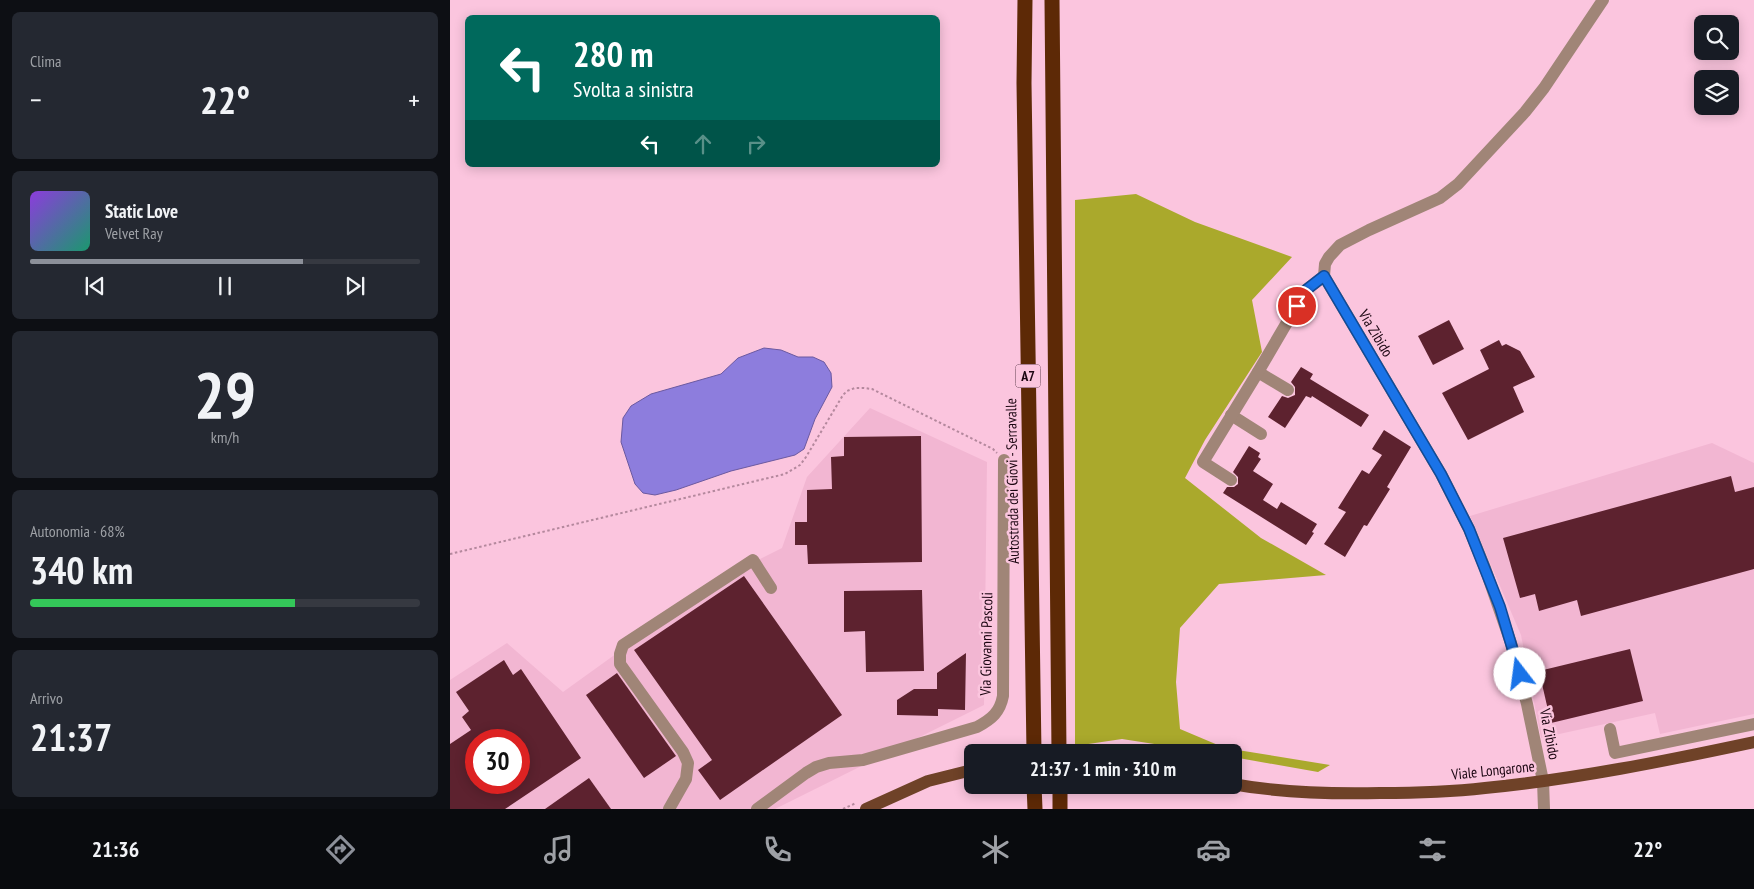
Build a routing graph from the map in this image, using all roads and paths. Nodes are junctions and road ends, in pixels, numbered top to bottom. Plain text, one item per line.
1 (1025, 0) edge
2 (1052, 0) edge
3 (1603, 0) edge
4 (1324, 276) junction
5 (1258, 372) junction
6 (1288, 390) dead end
7 (1231, 415) junction
8 (1261, 434) dead end
9 (1004, 460) joint
10 (1231, 480) dead end
11 (450, 554) edge
12 (771, 588) dead end
13 (1754, 724) edge
14 (1610, 730) dead end
15 (1754, 742) edge
16 (1034, 744) edge
17 (1059, 744) edge
18 (1529, 762) dead end
19 (964, 772) edge
20 (1516, 775) dead end
21 (1543, 781) junction
22 (1242, 785) edge
23 (1034, 794) edge
24 (1060, 794) edge
25 (669, 809) edge
26 (757, 809) edge
27 (866, 809) edge
28 (1035, 809) edge
29 (1060, 809) edge
30 (1544, 809) edge

1 - 16 highway, Autostrada dei Giovi - Serravalle / A7
2 - 17 highway, A7
3 - 4 street
4 - 5 street
4 - 21 street, Via Zibido
5 - 6 street
5 - 7 street
7 - 8 street
7 - 10 street
9 - 11 path
9 - 26 street, Via Giovanni Pascoli
12 - 25 street
13 - 14 street
15 - 21 main road, Viale Longarone
18 - 20 path
19 - 27 main road
21 - 22 main road, Viale Longarone
21 - 30 street, Via Zibido
23 - 28 highway
24 - 29 highway

